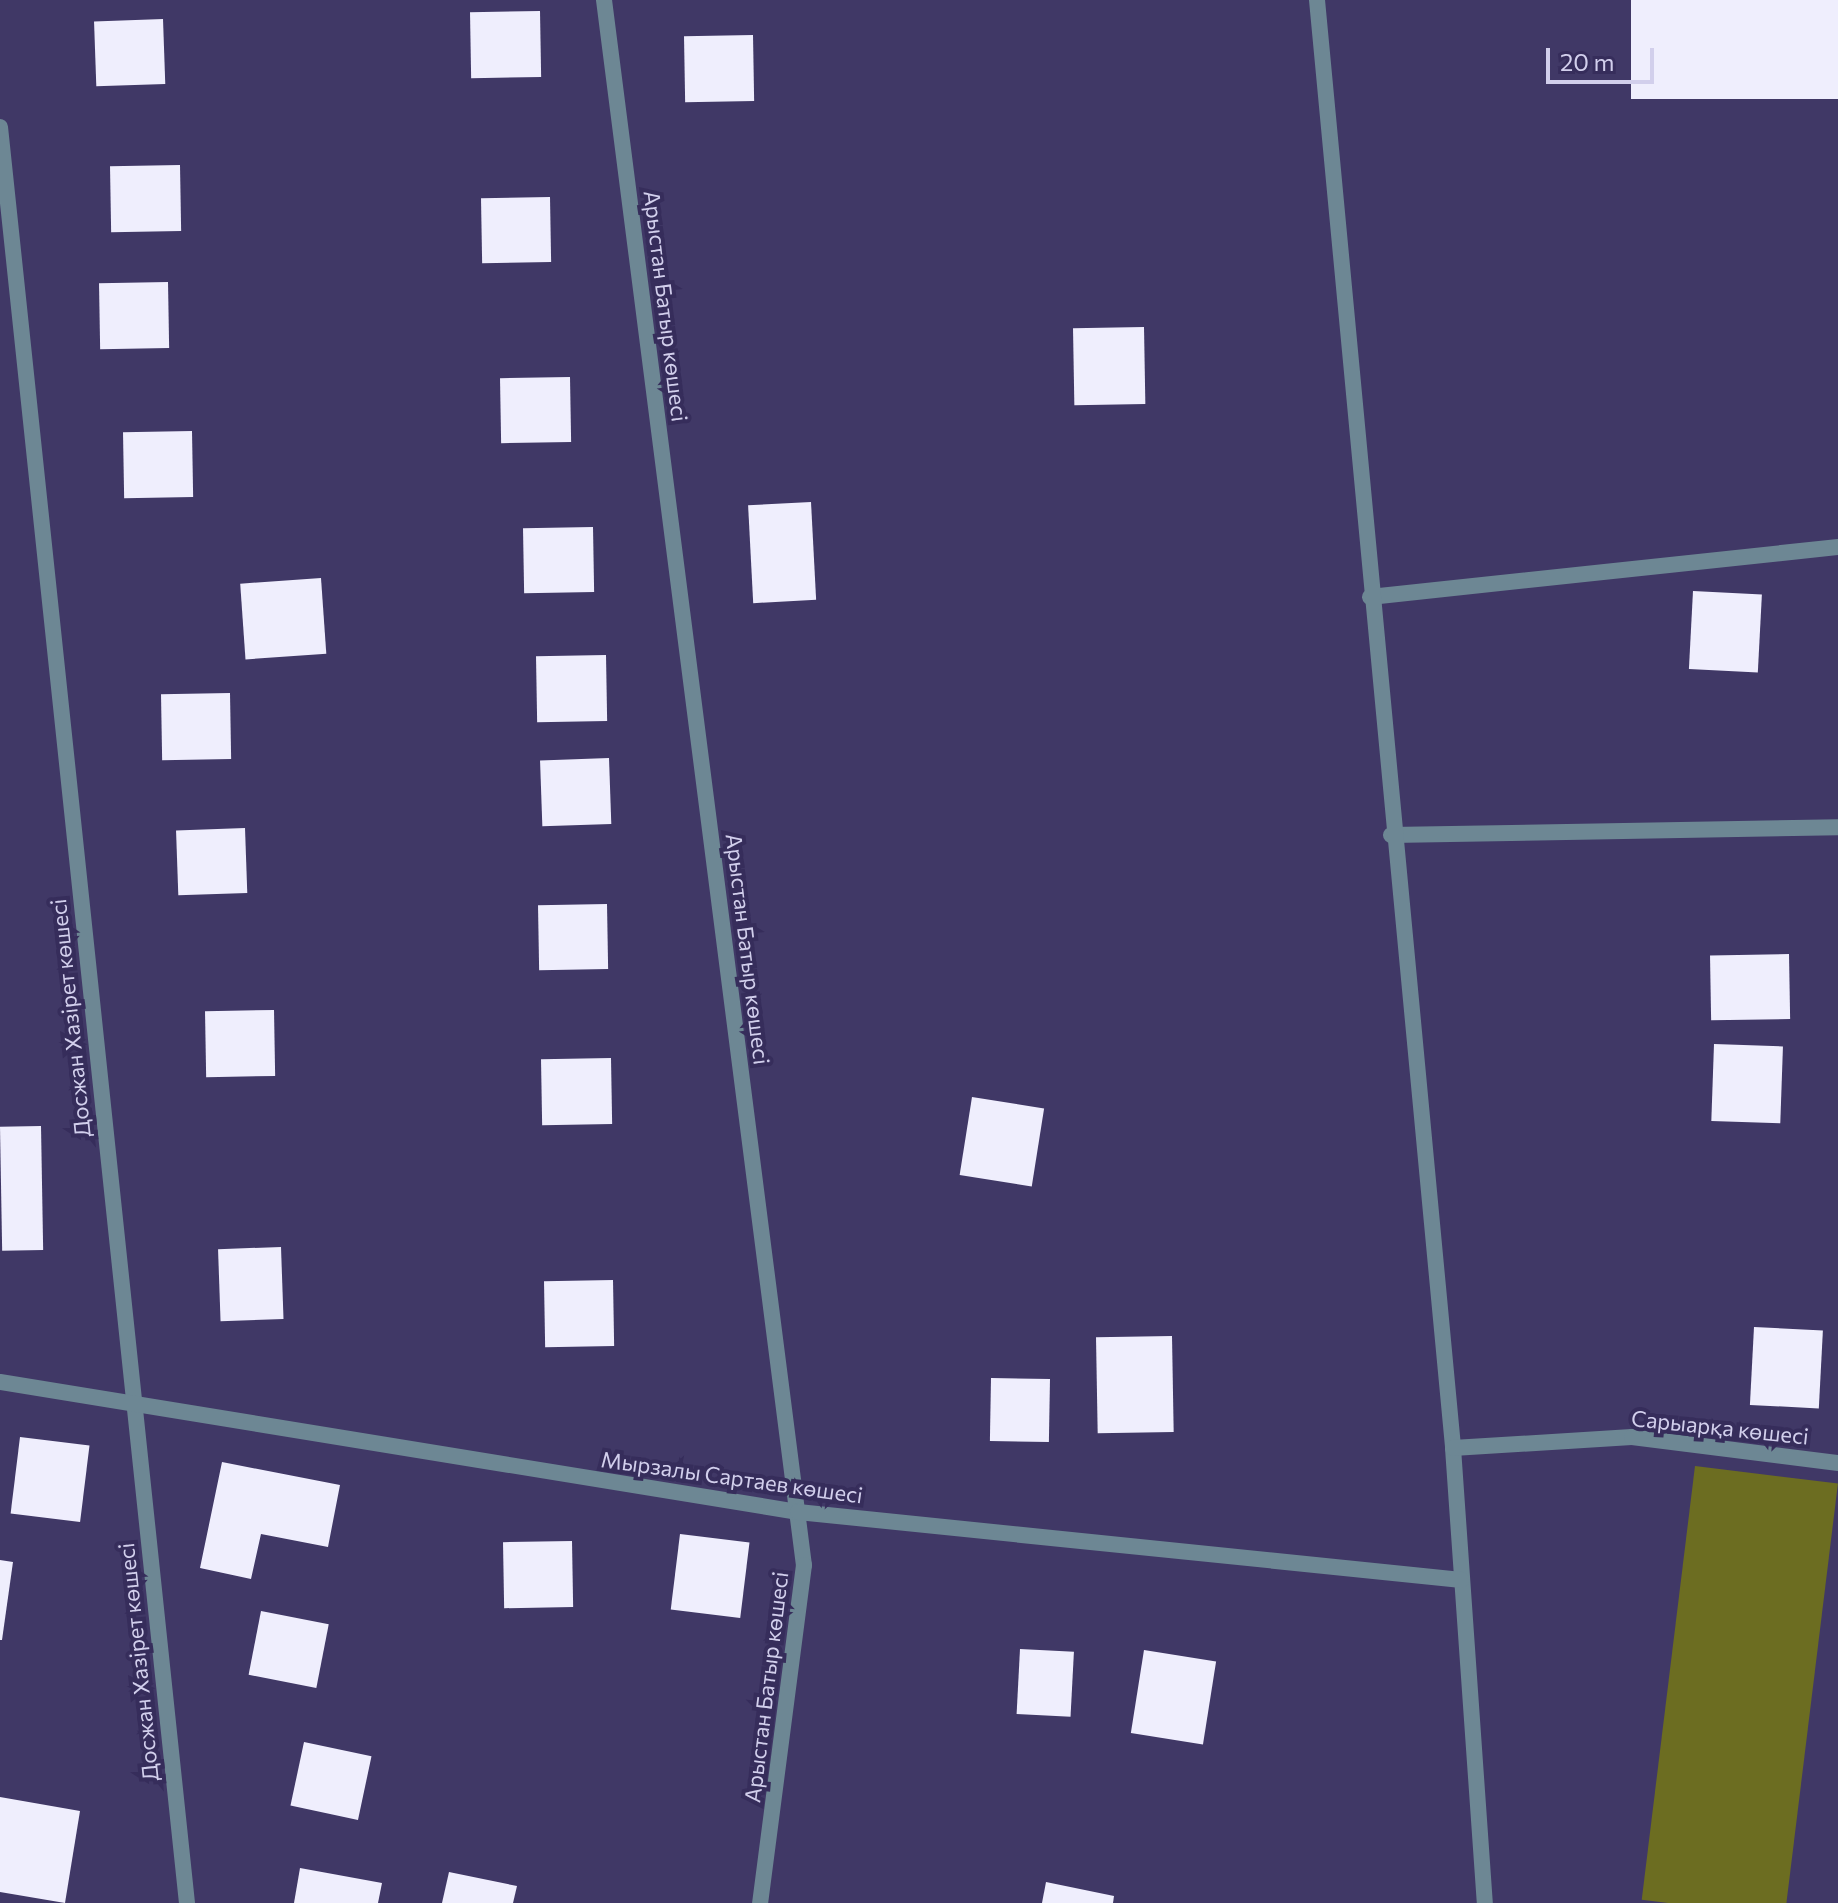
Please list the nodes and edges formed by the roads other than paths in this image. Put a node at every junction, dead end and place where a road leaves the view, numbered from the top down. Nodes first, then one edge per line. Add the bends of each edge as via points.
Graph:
1 (604, 0) edge
2 (1317, 0) edge
3 (0, 127) edge
4 (1838, 547) edge
5 (1370, 597) junction
6 (1838, 827) edge
7 (1391, 835) junction
8 (0, 1382) edge
9 (132, 1408) junction
10 (1453, 1448) junction
11 (1838, 1463) edge
12 (798, 1512) junction
13 (1462, 1580) junction
14 (187, 1903) edge
15 (760, 1903) edge
16 (1485, 1903) edge

1 - 12 street, Арыстан Батыр көшесі
2 - 5 street
3 - 9 street, Досжан Хазірет көшесі
4 - 5 street
5 - 7 street
6 - 7 street
7 - 10 street
8 - 9 street, Мырзалы Сартаев көшесі
9 - 12 street, Мырзалы Сартаев көшесі
9 - 14 street, Досжан Хазірет көшесі
10 - 11 street, Сарыарқа көшесі via 1632,1437
10 - 13 street
12 - 13 street, Мырзалы Сартаев көшесі
12 - 15 street, Арыстан Батыр көшесі via 804,1565
13 - 16 street

